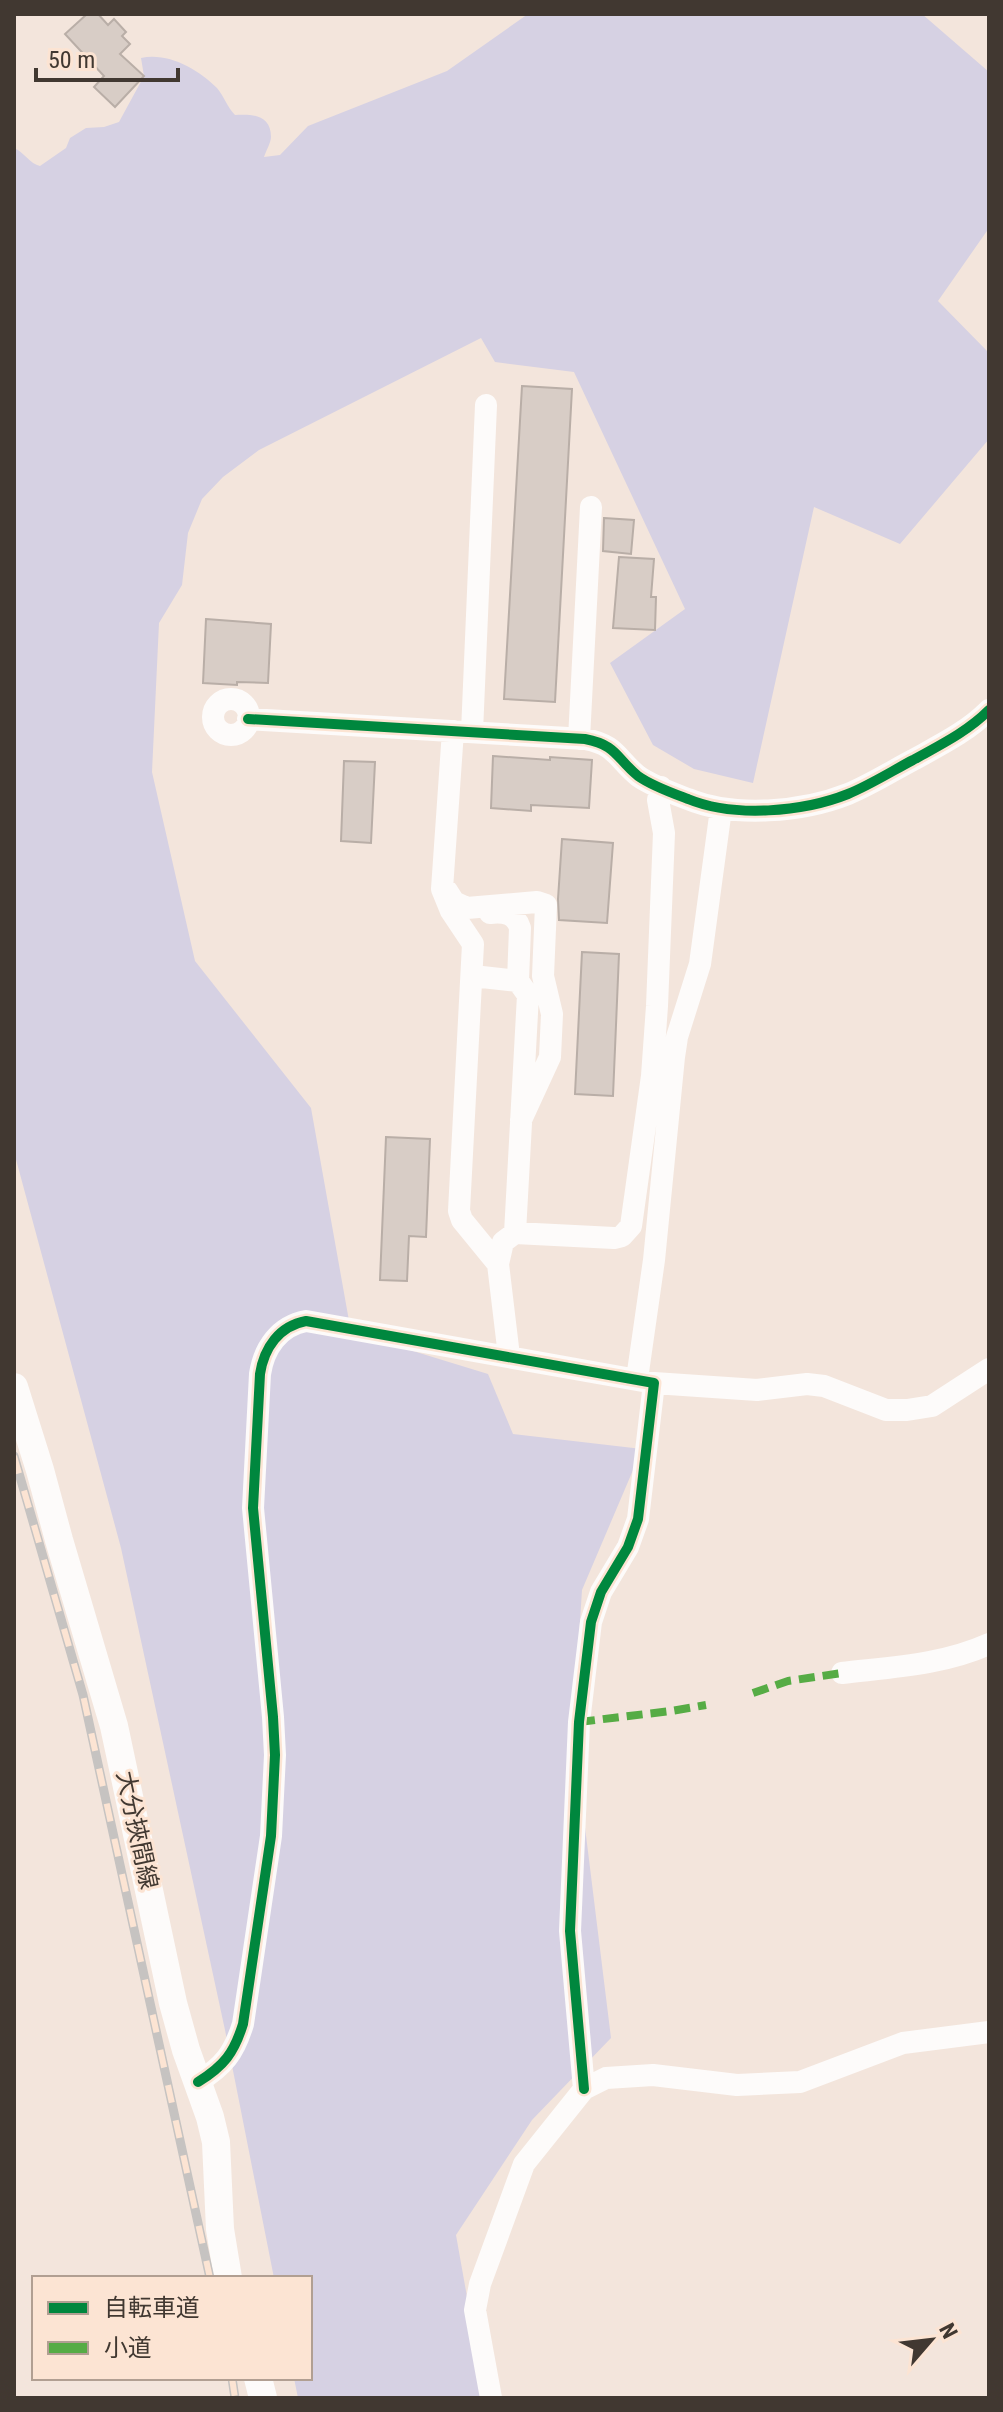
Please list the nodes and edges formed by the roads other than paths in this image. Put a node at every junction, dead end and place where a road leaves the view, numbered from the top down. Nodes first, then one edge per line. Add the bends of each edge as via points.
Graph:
1 (486, 405) dead end
2 (591, 507) dead end
3 (989, 710) edge
4 (248, 719) dead end
5 (462, 732) junction
6 (579, 739) junction
7 (661, 787) junction
8 (721, 809) junction
9 (442, 882) junction
10 (473, 944) junction
11 (473, 976) junction
12 (518, 981) junction
13 (521, 1120) junction
14 (515, 1233) junction
15 (498, 1264) junction
16 (509, 1356) junction
17 (989, 1369) edge
18 (646, 1381) junction
19 (14, 1387) edge
20 (989, 1644) edge
21 (842, 1673) dead end
22 (989, 2032) edge
23 (198, 2082) junction
24 (584, 2089) junction
25 (228, 2276) edge
26 (491, 2398) edge

1 - 5 street
2 - 6 street
3 - 8 street via 953,738 849,793 797,808
4 - 5 street
5 - 6 street
5 - 9 street
6 - 7 street via 605,744 640,778
7 - 8 street
7 - 14 street via 657,1006 631,1226 614,1238
8 - 18 street via 700,964 674,1057
9 - 10 street via 444,897
9 - 13 street via 454,902 467,908 546,905 543,976 552,1014 550,1057
10 - 11 street
10 - 12 street via 475,926 485,915 500,912 514,917 520,928
11 - 12 street
11 - 15 street via 459,1211
12 - 13 street via 528,995
13 - 14 street
14 - 15 street via 503,1242
15 - 16 street
16 - 18 street
16 - 23 street via 306,1321 288,1325 262,1359 253,1508 273,1717 271,1836 240,2034 225,2062
17 - 18 street via 932,1406 907,1410 886,1410 807,1384 757,1390
18 - 24 street via 638,1519 593,1614 579,1722 570,1931
19 - 23 main road, 大分挾間線 via 114,1726 173,2003
20 - 21 street via 934,1663
22 - 24 street via 903,2043 800,2082 737,2085 653,2075 606,2078
23 - 25 main road, 大分挾間線 via 216,2142
24 - 26 street via 524,2164 480,2284 475,2310

